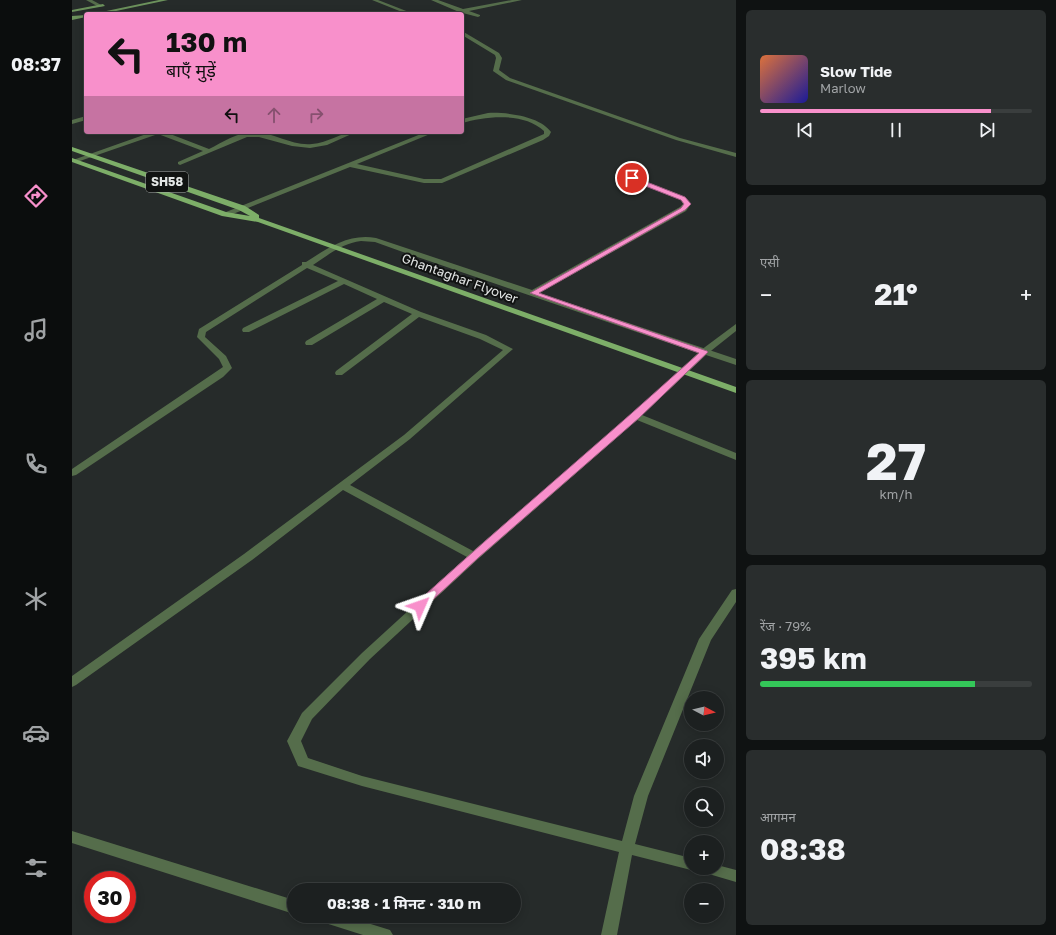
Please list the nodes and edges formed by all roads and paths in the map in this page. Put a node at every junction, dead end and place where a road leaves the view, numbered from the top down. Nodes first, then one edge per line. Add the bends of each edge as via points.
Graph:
1 (88, 0) edge
2 (166, 0) edge
3 (374, 0) edge
4 (433, 0) edge
5 (520, 0) edge
6 (108, 4) dead end
7 (101, 6) junction
8 (72, 11) edge
9 (461, 11) junction
10 (104, 12) edge
11 (407, 12) edge
12 (84, 16) edge
13 (478, 16) dead end
14 (72, 18) edge
15 (464, 34) edge
16 (84, 119) edge
17 (464, 120) edge
18 (72, 122) edge
19 (152, 134) edge
20 (163, 134) edge
21 (253, 134) edge
22 (253, 134) edge
23 (349, 134) edge
24 (427, 134) edge
25 (72, 149) edge
26 (209, 151) junction
27 (92, 155) junction
28 (736, 156) edge
29 (74, 161) edge
30 (180, 163) dead end
31 (351, 165) junction
32 (632, 178) dead end
33 (242, 208) junction
34 (225, 214) junction
35 (260, 220) junction
36 (335, 247) junction
37 (305, 264) junction
38 (343, 282) junction
39 (533, 293) junction
40 (383, 299) junction
41 (418, 314) junction
42 (736, 327) edge
43 (246, 330) dead end
44 (309, 343) dead end
45 (704, 352) junction
46 (736, 362) edge
47 (339, 373) dead end
48 (736, 390) edge
49 (636, 416) junction
50 (736, 457) edge
51 (72, 473) edge
52 (342, 485) junction
53 (474, 556) junction
54 (736, 593) edge
55 (72, 682) edge
56 (72, 837) edge
57 (627, 847) junction
58 (684, 862) edge
59 (724, 873) edge
60 (736, 876) edge
61 (287, 905) edge
62 (346, 923) edge
63 (385, 935) edge
64 (608, 935) edge

1 - 7 street
2 - 10 main road
3 - 11 street
4 - 9 street
5 - 9 street
6 - 7 main road
7 - 8 main road
9 - 13 street
12 - 14 main road
15 - 28 street via 497,54 499,58 496,71 508,80 678,140
16 - 18 street
17 - 31 street via 485,114 506,114 542,126 548,132 541,139 442,181 424,181
19 - 27 street
20 - 26 street
21 - 23 street via 301,147 313,147
22 - 26 street
24 - 31 street
25 - 27 main road, SH58
26 - 30 street
27 - 29 street
27 - 33 main road, SH58
29 - 34 main road, SH58
31 - 33 street
32 - 39 street via 683,198 687,204 683,209
33 - 34 street
33 - 35 main road, SH58
34 - 35 main road, SH58
35 - 36 main road, SH58
36 - 37 street
36 - 39 street via 350,239 372,240
36 - 48 main road, Ghantaghar Flyover / SH58
37 - 38 street
37 - 51 street via 202,331 201,337 224,358 228,368
38 - 40 street
38 - 43 street
39 - 45 street
40 - 41 street
40 - 44 street
41 - 47 street
41 - 52 street via 509,349 407,437
42 - 45 street
45 - 46 street
45 - 49 street
49 - 50 street
49 - 53 street
52 - 53 street
52 - 55 street via 248,557
53 - 57 street via 366,656 307,716 294,741 303,762 362,781
54 - 57 street via 705,639 641,796
56 - 61 street
57 - 58 street
57 - 64 street
59 - 60 street
62 - 63 street

